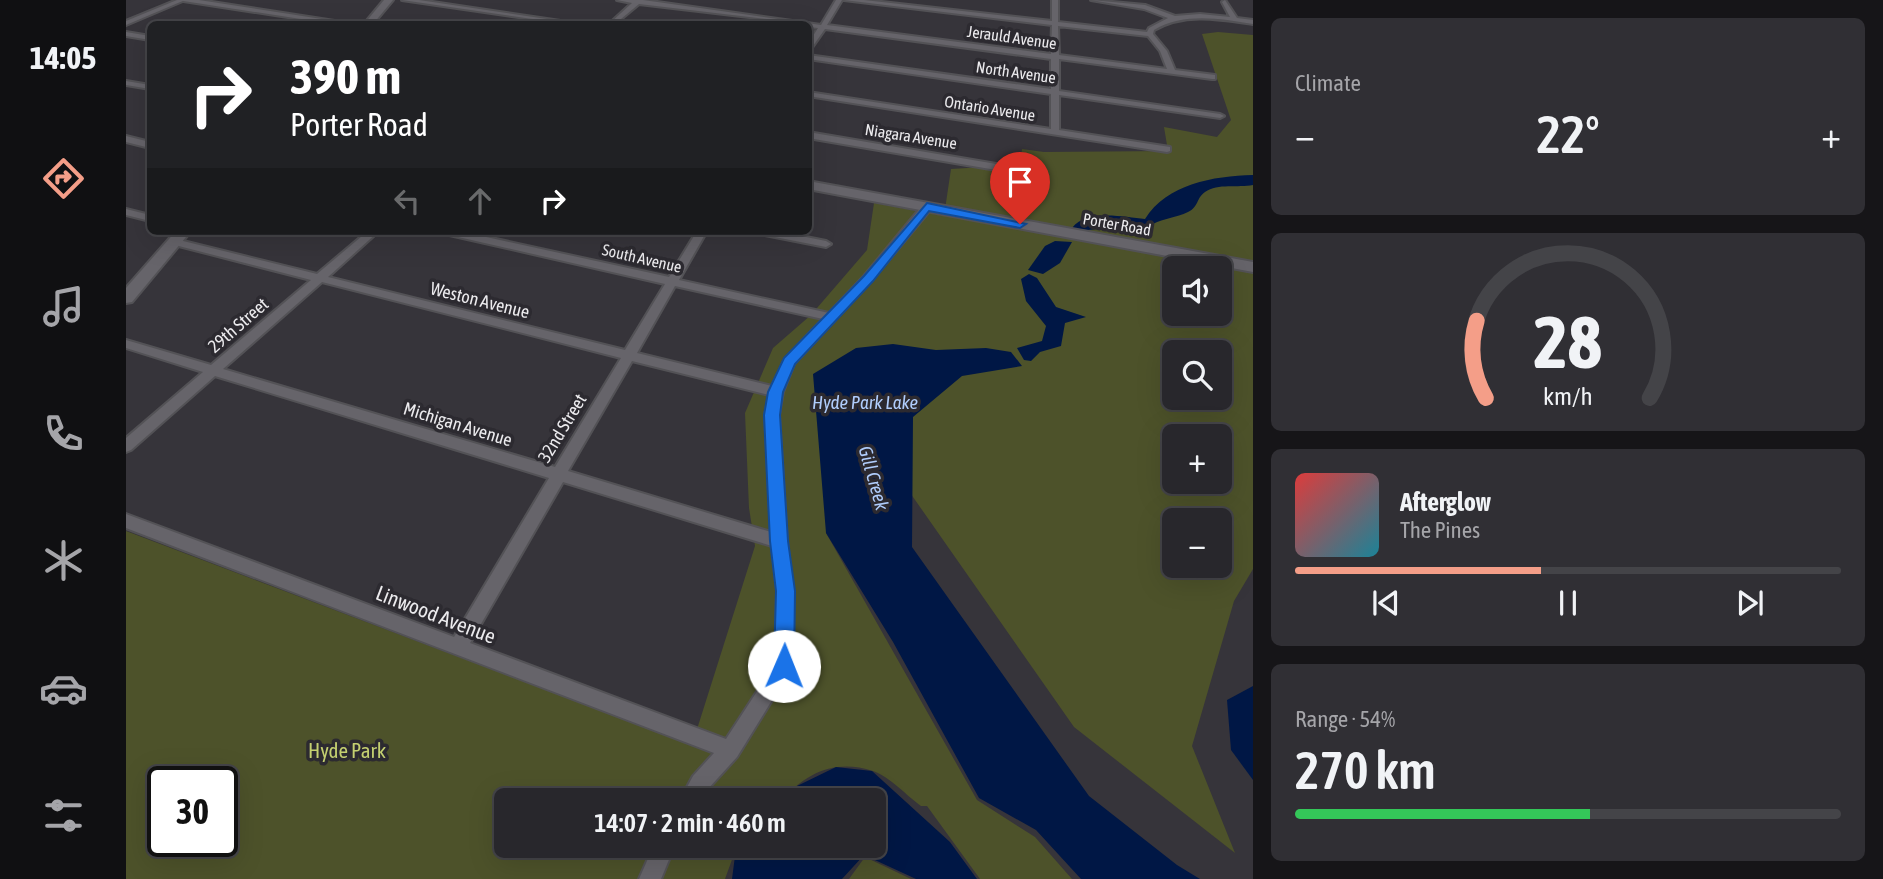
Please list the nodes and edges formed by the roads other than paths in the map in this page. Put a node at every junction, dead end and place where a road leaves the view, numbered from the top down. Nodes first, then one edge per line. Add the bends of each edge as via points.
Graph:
1 (182, 0) edge
2 (389, 0) edge
3 (405, 0) edge
4 (620, 0) edge
5 (839, 0) edge
6 (847, 0) edge
7 (1055, 0) edge
8 (1094, 0) edge
9 (639, 1) edge
10 (1225, 2) edge
11 (1173, 18) junction
12 (1235, 20) junction
13 (328, 21) edge
14 (371, 21) edge
15 (556, 21) edge
16 (616, 21) edge
17 (780, 21) edge
18 (1253, 22) edge
19 (126, 23) edge
20 (812, 25) edge
21 (1054, 25) junction
22 (823, 26) junction
23 (126, 34) edge
24 (1150, 34) junction
25 (147, 38) edge
26 (812, 44) edge
27 (1054, 57) junction
28 (812, 58) edge
29 (1172, 72) junction
30 (1212, 77) dead end
31 (126, 83) edge
32 (147, 86) edge
33 (1056, 92) junction
34 (812, 95) edge
35 (1220, 116) dead end
36 (1055, 132) junction
37 (812, 136) edge
38 (126, 139) edge
39 (147, 144) edge
40 (1167, 149) dead end
41 (1008, 169) dead end
42 (812, 186) edge
43 (927, 207) junction
44 (126, 212) edge
45 (147, 217) edge
46 (369, 235) edge
47 (463, 235) edge
48 (700, 235) edge
49 (780, 235) edge
50 (180, 236) edge
51 (826, 244) dead end
52 (1253, 267) edge
53 (320, 278) junction
54 (672, 281) junction
55 (126, 298) edge
56 (831, 317) junction
57 (126, 344) edge
58 (628, 356) junction
59 (213, 371) junction
60 (776, 392) junction
61 (126, 446) edge
62 (558, 474) junction
63 (126, 521) edge
64 (779, 541) junction
65 (458, 646) junction
66 (730, 750) junction
67 (697, 788) edge
68 (659, 858) edge
69 (650, 879) edge

1 - 13 main road
1 - 19 street
2 - 14 main road
3 - 15 street
4 - 9 street, Jerauld Avenue
5 - 22 street
6 - 21 street
7 - 21 street
8 - 11 street via 1145,7
9 - 16 street
9 - 17 street, Jerauld Avenue
10 - 12 street
11 - 12 street
11 - 24 street via 1161,22
12 - 18 street
20 - 22 street, Jerauld Avenue
21 - 24 street
21 - 27 street
22 - 26 street
22 - 27 street, Jerauld Avenue
23 - 25 street
24 - 29 street
27 - 29 street, Jerauld Avenue
27 - 33 street
28 - 33 street, North Avenue
29 - 30 street, Jerauld Avenue
31 - 32 street
33 - 35 street, North Avenue
33 - 36 street
34 - 36 street, Ontario Avenue
36 - 40 street, Ontario Avenue
37 - 41 street, Niagara Avenue
38 - 39 street
42 - 43 main road, Porter Road
43 - 52 main road, Porter Road
43 - 56 street
44 - 45 street
46 - 53 street, 29th Street
47 - 54 street, South Avenue
48 - 54 street, 32nd Street
49 - 51 street
50 - 53 street, Weston Avenue
50 - 55 main road
53 - 58 street, Weston Avenue
53 - 59 street, 29th Street
54 - 56 street, South Avenue
54 - 58 street, 32nd Street
56 - 60 street via 789,362
57 - 59 street, Michigan Avenue
58 - 60 street, Weston Avenue
58 - 62 street, 32nd Street
59 - 61 street, 29th Street
59 - 62 street, Michigan Avenue
60 - 64 street via 772,415
62 - 64 street, Michigan Avenue
62 - 65 street, 32nd Street
63 - 65 street, Linwood Avenue
64 - 66 street via 786,591 784,666
65 - 66 street, Linwood Avenue
66 - 67 street
68 - 69 street

